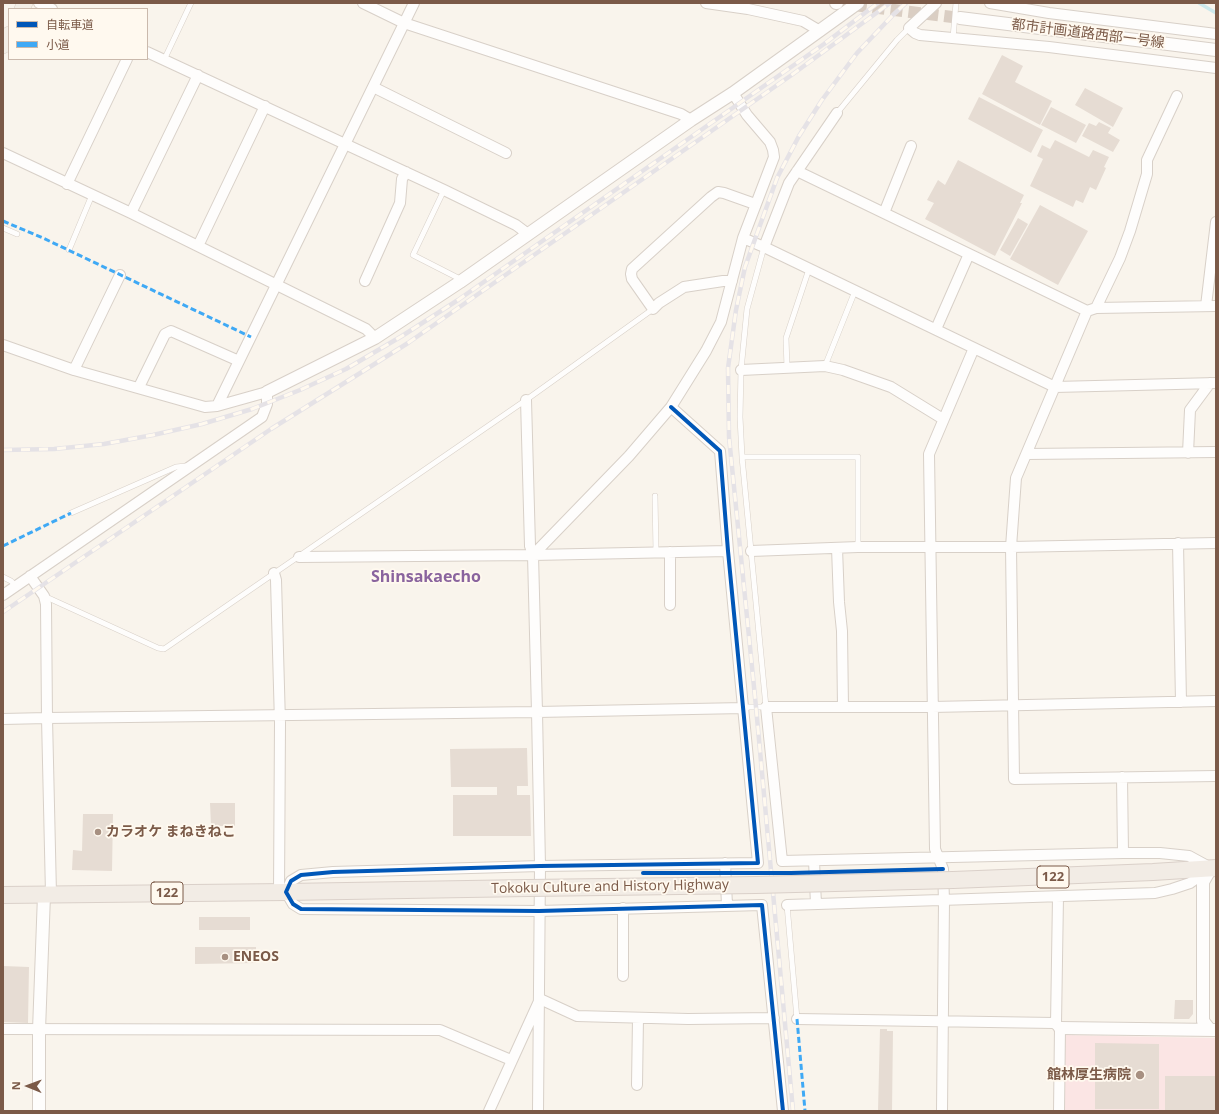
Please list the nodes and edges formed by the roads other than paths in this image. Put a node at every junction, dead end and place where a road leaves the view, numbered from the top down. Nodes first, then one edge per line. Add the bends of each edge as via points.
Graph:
1 (39, 3) edge
2 (191, 3) edge
3 (363, 3) edge
4 (414, 3) edge
5 (706, 3) edge
6 (858, 3) edge
7 (936, 3) edge
8 (956, 3) edge
9 (990, 3) edge
10 (50, 8) edge
11 (960, 18) tunnel mouth
12 (404, 23) junction
13 (909, 28) junction
14 (820, 31) junction
15 (1216, 34) edge
16 (8, 36) edge
17 (953, 38) junction
18 (3, 46) edge
19 (1216, 50) edge
20 (148, 52) edge
21 (127, 60) edge
22 (164, 60) junction
23 (1216, 68) edge
24 (198, 75) junction
25 (373, 87) junction
26 (733, 93) junction
27 (1176, 96) dead end
28 (264, 106) junction
29 (837, 114) joint
30 (691, 120) junction
31 (345, 145) junction
32 (911, 146) dead end
33 (506, 152) dead end
34 (3, 153) edge
35 (797, 171) junction
36 (406, 172) junction
37 (67, 184) junction
38 (444, 190) junction
39 (92, 195) junction
40 (755, 204) junction
41 (131, 213) junction
42 (884, 213) junction
43 (1216, 222) edge
44 (3, 228) edge
45 (17, 234) dead end
46 (528, 234) junction
47 (743, 238) junction
48 (198, 246) junction
49 (764, 247) junction
50 (69, 250) dead end
51 (969, 254) junction
52 (809, 269) junction
53 (120, 275) dead end
54 (463, 280) junction
55 (365, 281) dead end
56 (732, 281) junction
57 (276, 285) junction
58 (855, 291) junction
59 (1211, 306) edge
60 (653, 308) junction
61 (1092, 310) junction
62 (936, 329) junction
63 (375, 338) junction
64 (3, 345) edge
65 (974, 348) junction
66 (239, 361) junction
67 (825, 366) junction
68 (787, 368) junction
69 (74, 370) junction
70 (741, 370) junction
71 (1213, 383) edge
72 (1055, 387) junction
73 (139, 388) junction
74 (267, 392) junction
75 (526, 400) junction
76 (217, 406) junction
77 (671, 407) junction
78 (943, 419) junction
79 (1216, 452) edge
80 (1188, 453) junction
81 (1027, 454) junction
82 (742, 458) junction
83 (192, 466) junction
84 (655, 496) dead end
85 (71, 513) dead end
86 (1216, 543) edge
87 (1178, 544) junction
88 (931, 546) junction
89 (858, 547) junction
90 (1011, 547) junction
91 (837, 548) junction
92 (728, 551) junction
93 (751, 551) junction
94 (656, 552) junction
95 (670, 552) junction
96 (533, 555) junction
97 (299, 557) junction
98 (274, 574) junction
99 (30, 576) junction
100 (3, 577) edge
101 (16, 586) junction
102 (3, 595) edge
103 (44, 596) junction
104 (670, 605) dead end
105 (1216, 701) edge
106 (1181, 702) junction
107 (1013, 705) junction
108 (766, 707) junction
109 (843, 707) junction
110 (932, 707) junction
111 (744, 708) junction
112 (536, 712) junction
113 (279, 715) junction
114 (47, 718) junction
115 (3, 719) edge
116 (1216, 776) edge
117 (1122, 777) junction
118 (1123, 853) junction
119 (939, 857) junction
120 (814, 861) junction
121 (725, 863) junction
122 (540, 866) junction
123 (1214, 871) edge
124 (282, 892) junction
125 (3, 895) edge
126 (47, 895) junction
127 (1058, 897) junction
128 (944, 901) junction
129 (816, 904) junction
130 (727, 905) junction
131 (787, 905) joint
132 (623, 908) junction
133 (539, 911) junction
134 (623, 976) dead end
135 (540, 1000) junction
136 (638, 1018) junction
137 (774, 1018) junction
138 (797, 1020) joint
139 (943, 1022) junction
140 (1058, 1026) junction
141 (1214, 1027) edge
142 (3, 1029) edge
143 (39, 1030) junction
144 (511, 1060) junction
145 (637, 1085) dead end
146 (39, 1111) edge
147 (489, 1111) edge
148 (538, 1111) edge
149 (783, 1111) edge
150 (942, 1111) edge
151 (1059, 1111) edge

1 - 10 street
2 - 22 lane
3 - 12 street
4 - 12 street
5 - 14 street via 802,20
6 - 14 street
7 - 13 street
8 - 17 lane
9 - 15 street
11 - 19 street, 都市計画道路西部一号線
12 - 25 street
12 - 30 street via 681,114
13 - 17 street via 920,35
13 - 29 lane
14 - 26 street
16 - 18 main road
17 - 23 street via 1050,47
20 - 22 street
21 - 37 street
22 - 24 street
24 - 28 street
24 - 41 street
25 - 31 street
25 - 33 street
26 - 30 street
26 - 40 street via 747,115 770,142 773,150 774,157
27 - 61 street via 1147,160 1147,174 1120,258
28 - 31 street
28 - 48 street
29 - 35 street
30 - 46 street
31 - 36 street
31 - 57 street
32 - 42 street
34 - 37 street
35 - 42 street
35 - 49 street via 789,183
36 - 38 street
36 - 55 street via 402,179 400,203
37 - 39 street
38 - 46 street via 516,225
38 - 54 lane via 413,255
39 - 41 street
39 - 50 lane
40 - 47 street
40 - 60 street via 718,192 632,269 632,279
41 - 48 street
42 - 51 street
43 - 59 street
44 - 45 lane
46 - 54 street
47 - 49 street
47 - 56 street
48 - 57 street
49 - 52 street
49 - 70 lane via 748,309
51 - 61 street
51 - 62 street
52 - 58 street
52 - 68 lane via 786,338
53 - 69 street
54 - 63 street
56 - 60 street via 684,287
56 - 77 street via 721,322
57 - 63 street via 366,329
57 - 66 street
58 - 62 street
58 - 67 lane
59 - 61 street
60 - 75 lane
61 - 72 street
62 - 65 street
63 - 74 street
64 - 69 street
65 - 72 street
65 - 78 street
66 - 73 street via 171,331 165,334
66 - 76 street
67 - 68 street
67 - 78 street via 891,387
68 - 70 street
69 - 73 street
70 - 82 lane
71 - 72 street
71 - 80 street via 1190,410
72 - 81 street
73 - 76 street via 205,407
74 - 76 street
74 - 83 street via 267,404 262,418
75 - 96 street via 530,546
75 - 97 lane
77 - 92 street via 720,451
77 - 96 street via 629,456
78 - 88 street via 928,454
79 - 80 street
80 - 81 street
81 - 90 street via 1016,478
82 - 89 lane via 858,457
82 - 93 lane
83 - 85 lane via 176,467
83 - 99 street
84 - 94 lane
86 - 87 street
87 - 90 street
87 - 106 street
88 - 89 street
88 - 90 street
88 - 110 street
89 - 91 street
90 - 107 street
91 - 93 street
91 - 109 street
92 - 95 street
92 - 111 street
93 - 108 lane
94 - 95 street
94 - 96 street
95 - 104 street
96 - 97 street
96 - 112 street
97 - 98 lane
98 - 103 lane via 164,649
98 - 113 street
99 - 101 street
99 - 103 street
100 - 101 lane
101 - 102 street
103 - 114 street
105 - 106 street
106 - 107 street
107 - 110 street
107 - 117 street via 1014,779
108 - 109 street
108 - 111 lane
108 - 120 street via 782,862
109 - 110 street
110 - 119 street via 935,849
111 - 112 street
111 - 121 street via 758,863
112 - 113 street
112 - 122 street
113 - 114 street
113 - 124 street
114 - 115 street
114 - 126 street
116 - 117 street
117 - 118 street
118 - 119 street
118 - 123 street via 1189,856
119 - 120 street
119 - 128 street via 943,869
120 - 129 street
121 - 122 street
121 - 130 street
122 - 124 street via 302,875 291,881
122 - 133 street
123 - 124 highway, Tokoku Culture and History Highway / 122, bridge via 756,885
123 - 127 street via 1190,883 1155,893
123 - 141 street via 1203,882 1203,1021
124 - 126 highway, Tokoku Culture and History Highway / 122
124 - 133 street via 301,909
125 - 126 highway, Tokoku Culture and History Highway / 122
126 - 143 street
127 - 128 street
127 - 140 street
128 - 129 street
128 - 139 street
129 - 131 street
130 - 132 street
130 - 137 street via 762,905
131 - 138 lane
132 - 133 street
132 - 134 street
133 - 135 street
135 - 136 street via 577,1016
135 - 144 street
135 - 148 street
136 - 137 street
136 - 145 street
137 - 149 street
138 - 139 street
139 - 140 street via 1054,1023
139 - 150 street
140 - 141 street
140 - 151 street
142 - 143 street
143 - 144 street via 440,1030
143 - 146 street
144 - 147 street

